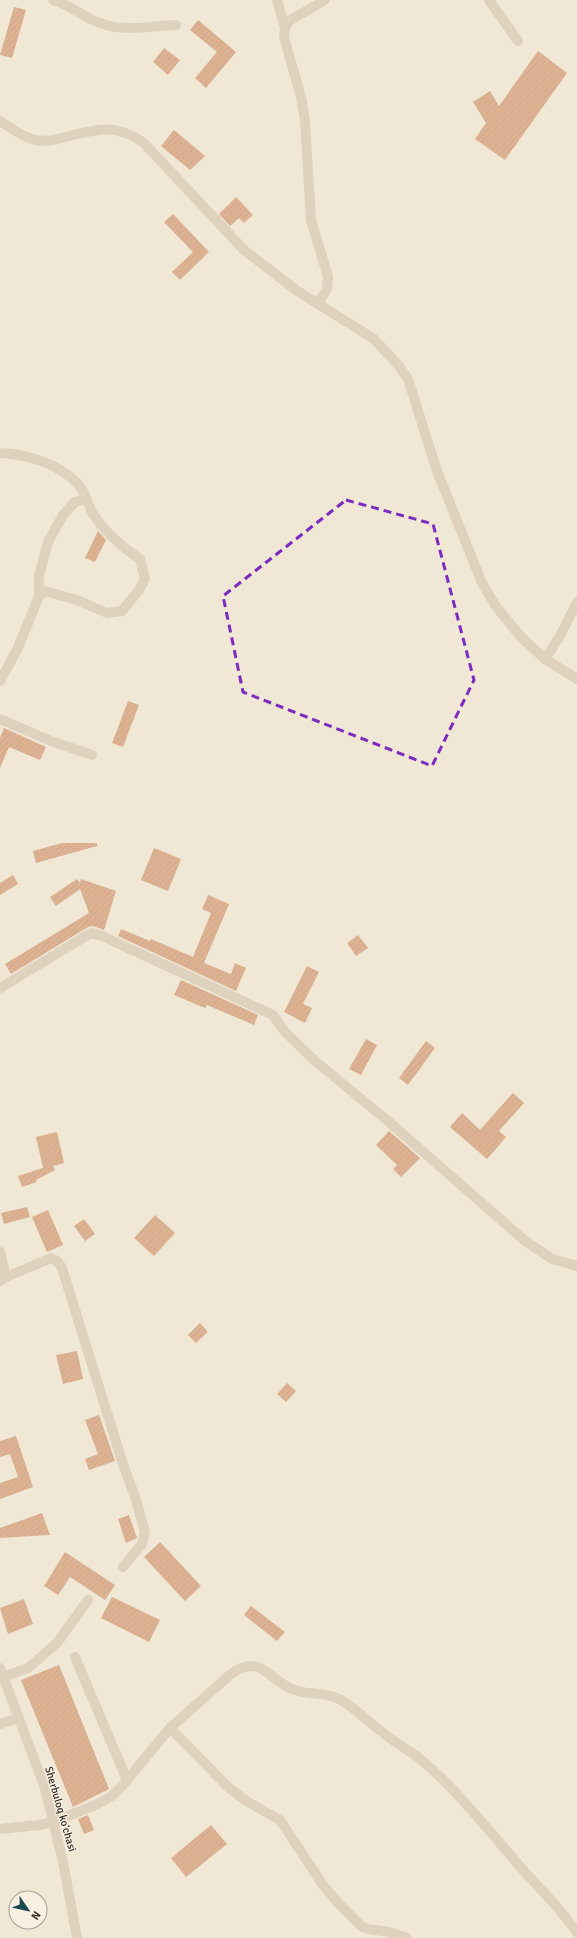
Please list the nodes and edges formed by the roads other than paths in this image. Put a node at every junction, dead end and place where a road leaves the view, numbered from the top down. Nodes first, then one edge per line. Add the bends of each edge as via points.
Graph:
1 (54, 0) edge
2 (276, 0) edge
3 (325, 0) edge
4 (489, 0) edge
5 (176, 25) dead end
6 (285, 28) junction
7 (518, 41) dead end
8 (0, 121) edge
9 (318, 304) junction
10 (0, 453) edge
11 (85, 499) junction
12 (39, 596) junction
13 (577, 602) edge
14 (545, 659) junction
15 (577, 679) edge
16 (0, 681) edge
17 (0, 719) edge
18 (92, 755) dead end
19 (0, 988) edge
20 (0, 1252) edge
21 (577, 1266) edge
22 (3, 1279) edge
23 (123, 1567) dead end
24 (88, 1600) dead end
25 (75, 1658) dead end
26 (2, 1673) edge
27 (18, 1718) junction
28 (0, 1724) edge
29 (170, 1728) junction
30 (127, 1780) junction
31 (53, 1822) junction
32 (0, 1829) edge
33 (577, 1933) edge
34 (77, 1938) edge
35 (407, 1938) edge

1 - 5 street via 110,27
2 - 6 street
3 - 6 street via 289,22
4 - 7 street
6 - 9 street via 284,37 305,121 311,220 328,277 327,289
8 - 9 street via 35,140 54,140 97,129 114,129 136,137 244,250
9 - 14 street via 374,339 400,366 408,379 436,471 482,583 508,622
10 - 11 street via 26,456 65,472 80,485
11 - 12 street via 75,502 63,515 48,542 39,576
11 - 12 street via 94,515 121,546 140,558 145,579 122,611 107,613 78,600 45,591
12 - 16 street via 17,650
13 - 14 street
14 - 15 street
17 - 18 street
19 - 21 street via 91,933 273,1015 285,1032 315,1061 524,1240 552,1259
20 - 22 street
22 - 23 street via 51,1258 62,1268 145,1532 142,1544
24 - 26 street via 57,1643 28,1668
25 - 30 street
26 - 27 street, Sherbuloq koʻchasi
27 - 28 street
27 - 31 street, Sherbuloq koʻchasi via 45,1788
29 - 30 street
29 - 33 street via 232,1674 246,1666 261,1668 298,1692 328,1695 340,1700 419,1758 441,1778
29 - 35 street via 229,1788 280,1820 323,1885 361,1926
30 - 31 street via 112,1796 98,1804
31 - 32 street
31 - 34 street, Sherbuloq koʻchasi

